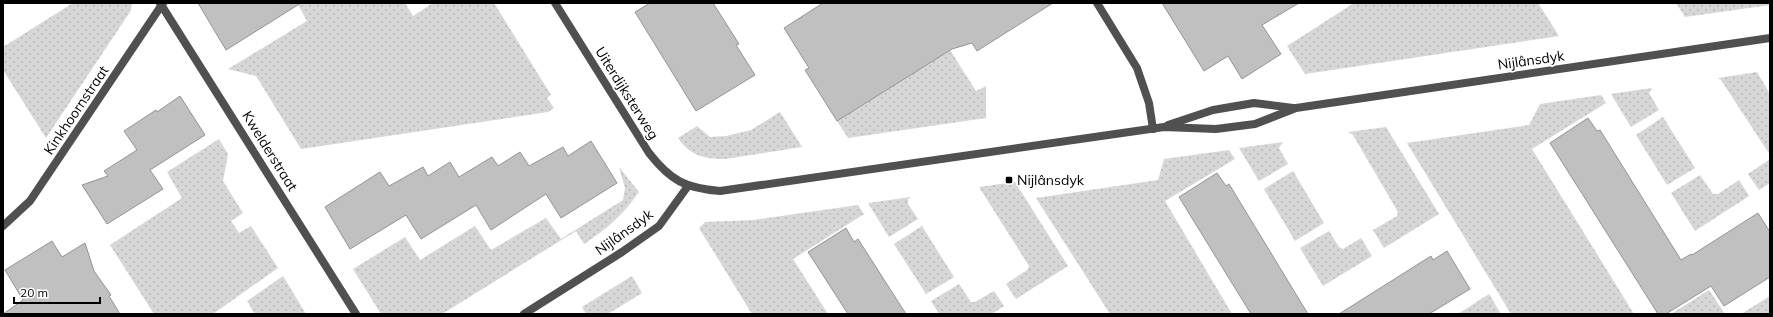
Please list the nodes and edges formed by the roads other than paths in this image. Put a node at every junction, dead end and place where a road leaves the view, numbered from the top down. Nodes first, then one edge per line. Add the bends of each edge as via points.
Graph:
1 (556, 3) edge
2 (1097, 3) edge
3 (162, 4) edge
4 (1770, 38) edge
5 (1296, 108) junction
6 (1164, 127) junction
7 (1153, 129) junction
8 (688, 186) junction
9 (3, 226) edge
10 (356, 314) edge
11 (524, 314) edge

1 - 8 street, Uiterdijksterweg via 649,153 673,178
2 - 7 street via 1137,68 1149,103
3 - 9 street, Kinkhoornstraat via 30,201
3 - 10 street, Kwelderstraat
4 - 5 street, Nijlânsdyk
5 - 6 street, Nijlânsdyk via 1255,124 1242,126 1216,129
5 - 6 street, Nijlânsdyk via 1254,103 1213,110
6 - 7 street, Nijlânsdyk
7 - 8 street, Nijlânsdyk via 739,190 720,191
8 - 11 street, Nijlânsdyk via 659,226

